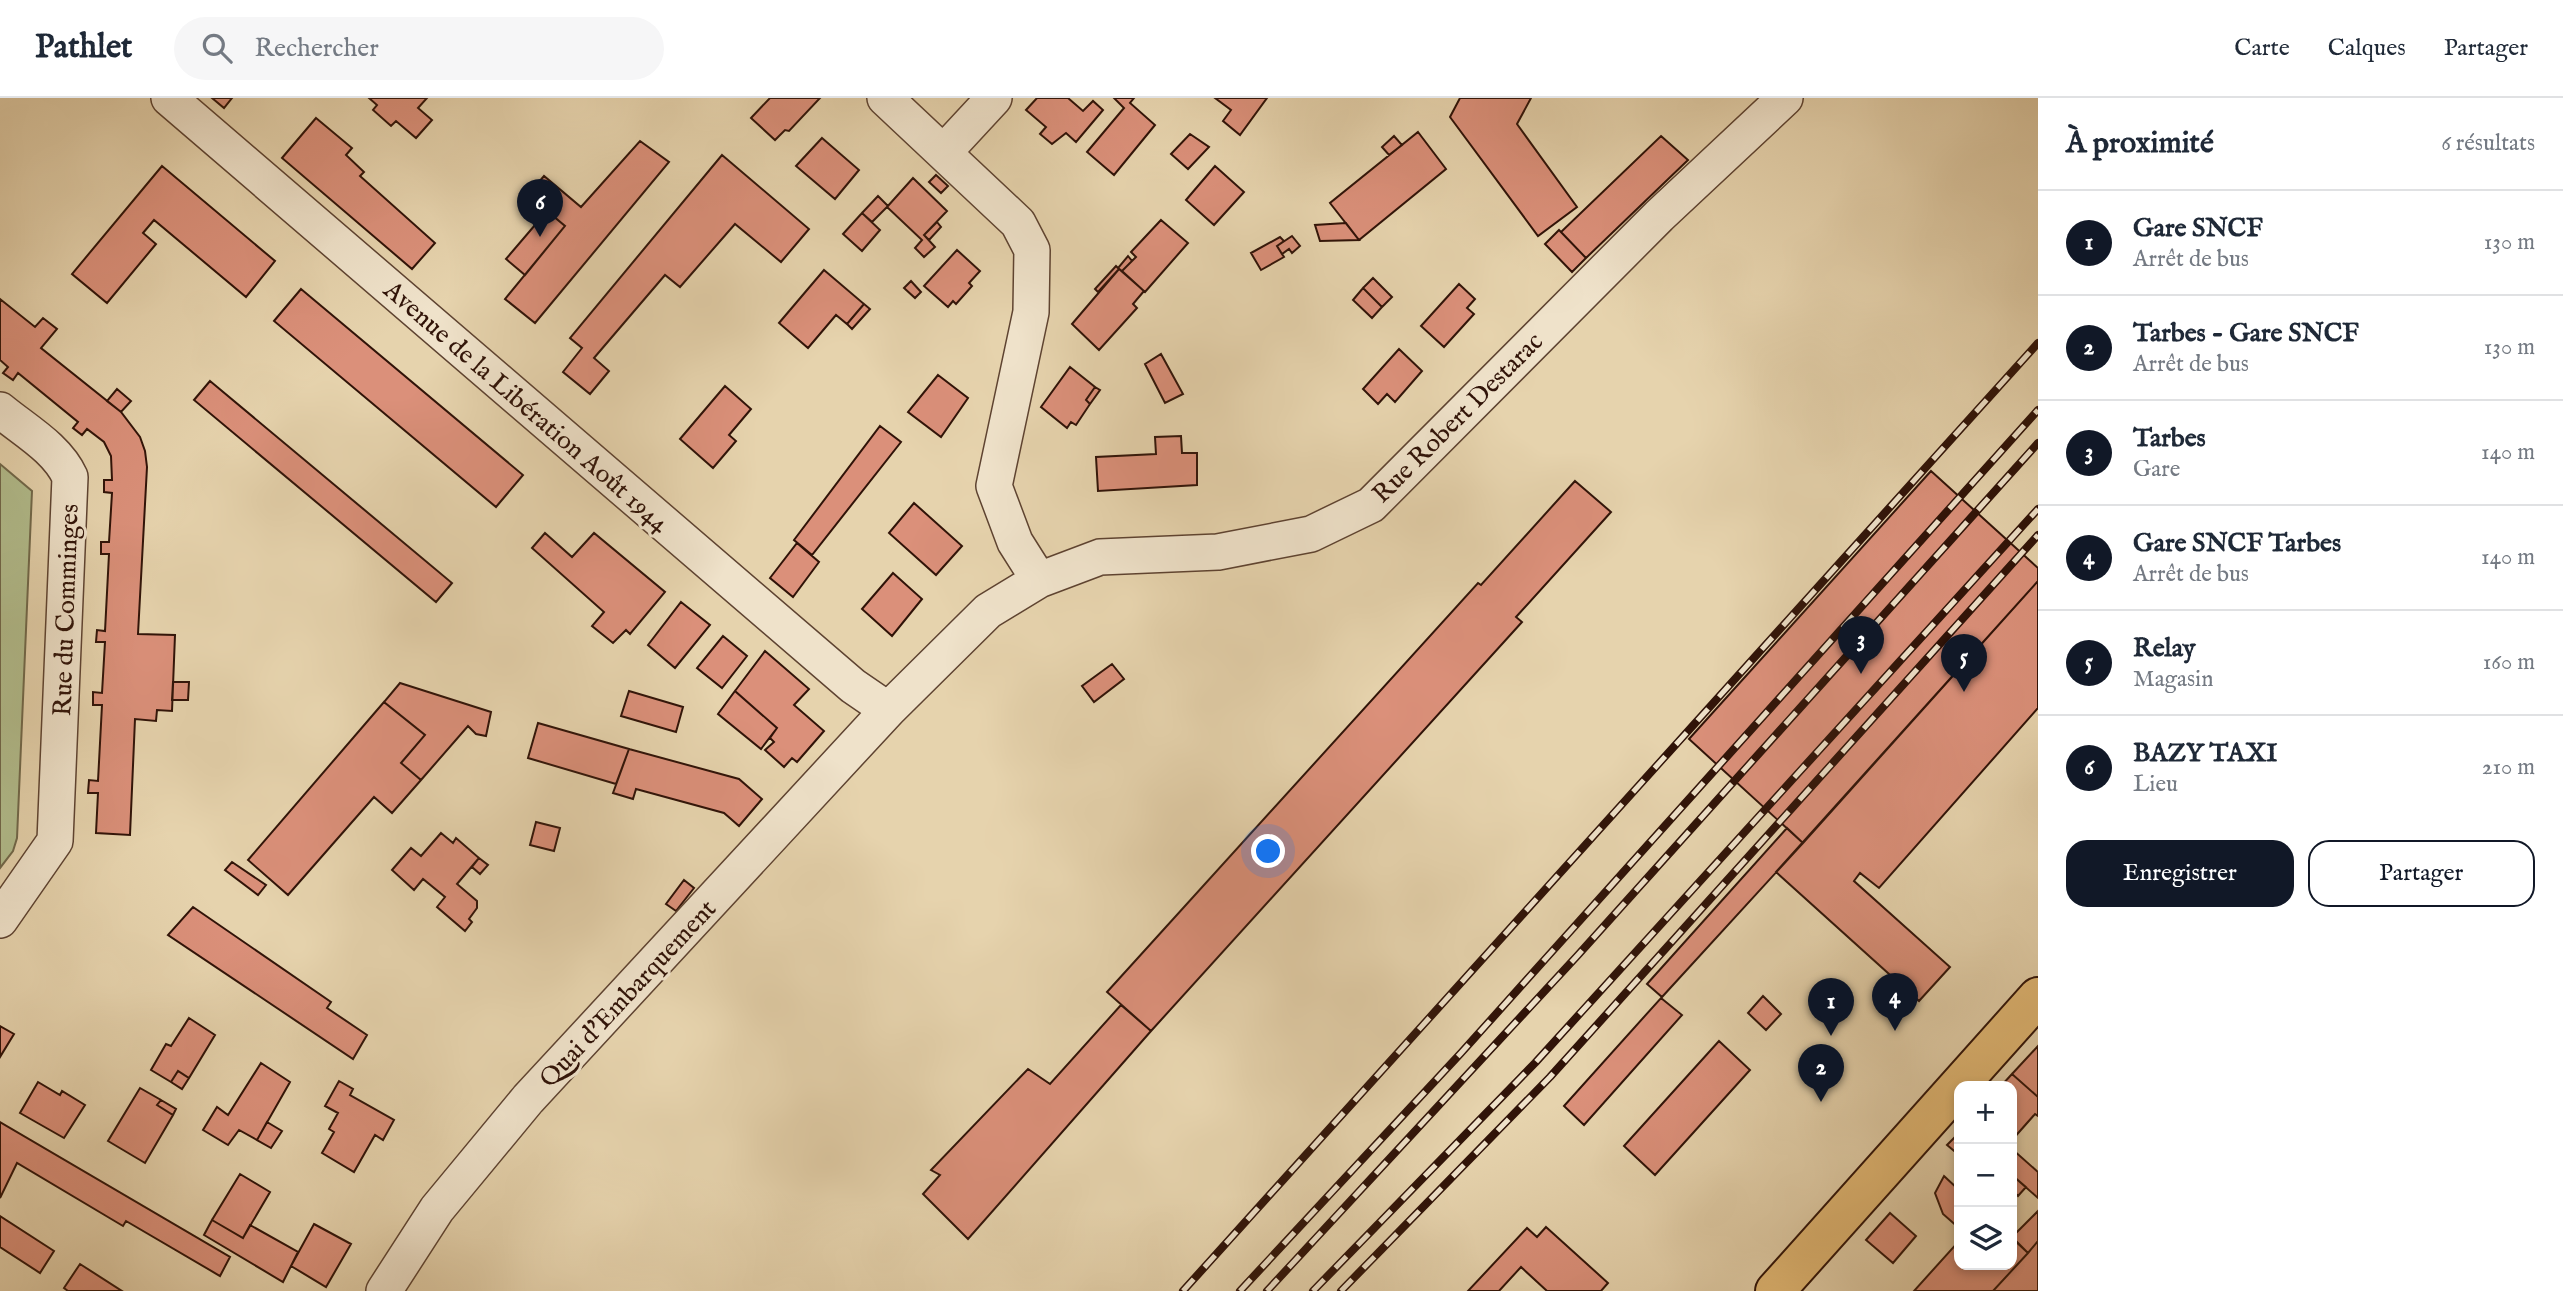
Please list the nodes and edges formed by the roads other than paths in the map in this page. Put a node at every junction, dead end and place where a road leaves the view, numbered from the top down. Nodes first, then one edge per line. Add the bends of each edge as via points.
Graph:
1 (169, 98) edge
2 (886, 98) edge
3 (995, 98) edge
4 (1785, 98) edge
5 (944, 152) junction
6 (0, 410) edge
7 (1039, 580) junction
8 (888, 710) junction
9 (0, 920) edge
10 (2038, 997) edge
11 (384, 1291) edge
12 (1775, 1291) edge

1 - 8 street, Avenue de la Libération Août 1944 via 853,686
2 - 5 street
3 - 5 street
4 - 7 street, Rue Robert Destarac via 1658,216 1371,505 1311,534 1218,552 1100,557
5 - 7 street via 1018,223 1032,250 1031,312 994,486 1014,542
6 - 9 street, Rue du Comminges via 54,454 71,477 55,841
7 - 8 street, Rue Robert Destarac via 988,611
8 - 11 street, Quai d'Embarquement via 528,1099 437,1209
10 - 12 main road

